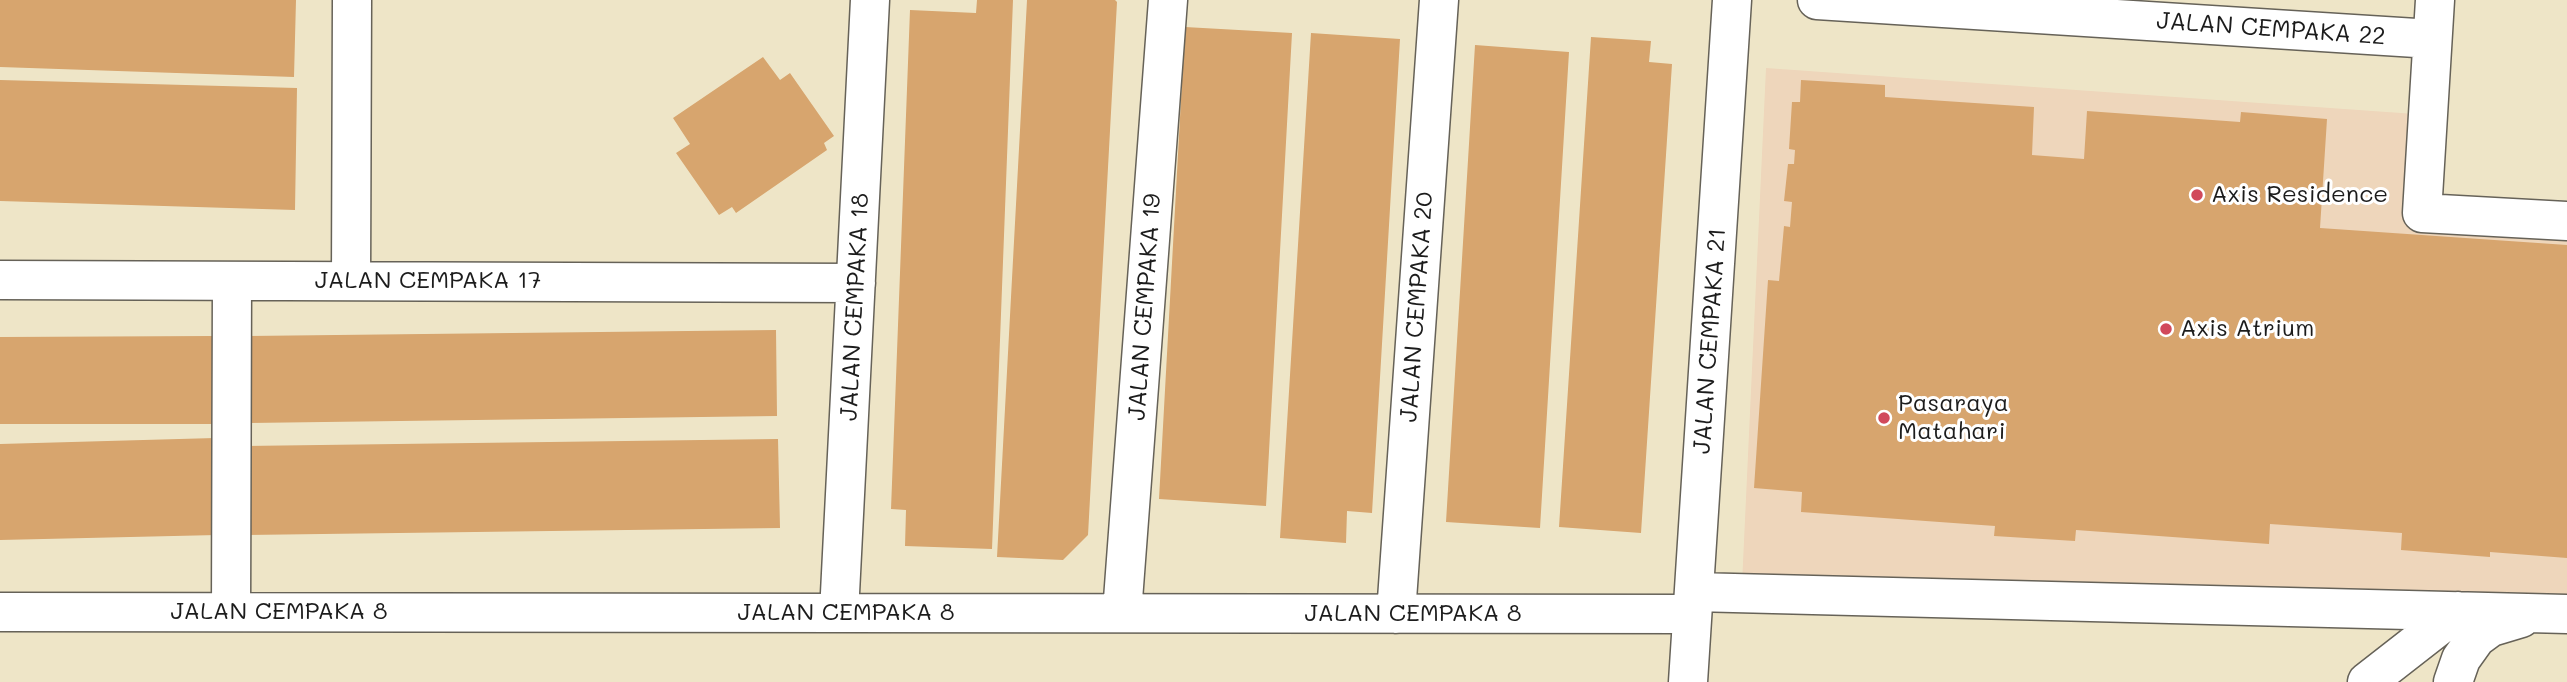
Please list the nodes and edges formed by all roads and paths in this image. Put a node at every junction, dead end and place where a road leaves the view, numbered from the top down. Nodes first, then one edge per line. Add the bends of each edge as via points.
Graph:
1 (352, 0) edge
2 (870, 0) edge
3 (1168, 0) edge
4 (1439, 0) edge
5 (1732, 0) edge
6 (1817, 0) edge
7 (2435, 0) edge
8 (1906, 3) edge
9 (2432, 39) junction
10 (2567, 221) edge
11 (0, 280) edge
12 (232, 281) junction
13 (351, 281) junction
14 (856, 283) junction
15 (1693, 603) junction
16 (2458, 611) junction
17 (0, 612) edge
18 (231, 612) junction
19 (839, 613) junction
20 (1122, 613) junction
21 (1396, 614) junction
22 (2552, 614) edge
23 (1688, 682) edge
24 (2367, 682) edge
25 (2453, 682) edge

1 - 13 street
2 - 14 street, JALAN CEMPAKA 18
3 - 20 street, JALAN CEMPAKA 19
4 - 21 street, JALAN CEMPAKA 20
5 - 15 street, JALAN CEMPAKA 21
6 - 8 street, JALAN CEMPAKA 22
7 - 9 street
8 - 9 street, JALAN CEMPAKA 22
9 - 10 street via 2423,213
11 - 12 street, JALAN CEMPAKA 17
12 - 13 street, JALAN CEMPAKA 17
12 - 18 street
13 - 14 street, JALAN CEMPAKA 17
14 - 19 street, JALAN CEMPAKA 18
15 - 16 street, JALAN CEMPAKA 8
15 - 21 street, JALAN CEMPAKA 8
15 - 23 street, JALAN CEMPAKA 21
16 - 22 street, JALAN CEMPAKA 8
16 - 24 street
17 - 18 street, JALAN CEMPAKA 8
18 - 19 street, JALAN CEMPAKA 8
19 - 20 street, JALAN CEMPAKA 8
20 - 21 street, JALAN CEMPAKA 8
22 - 25 street via 2491,627 2461,659

